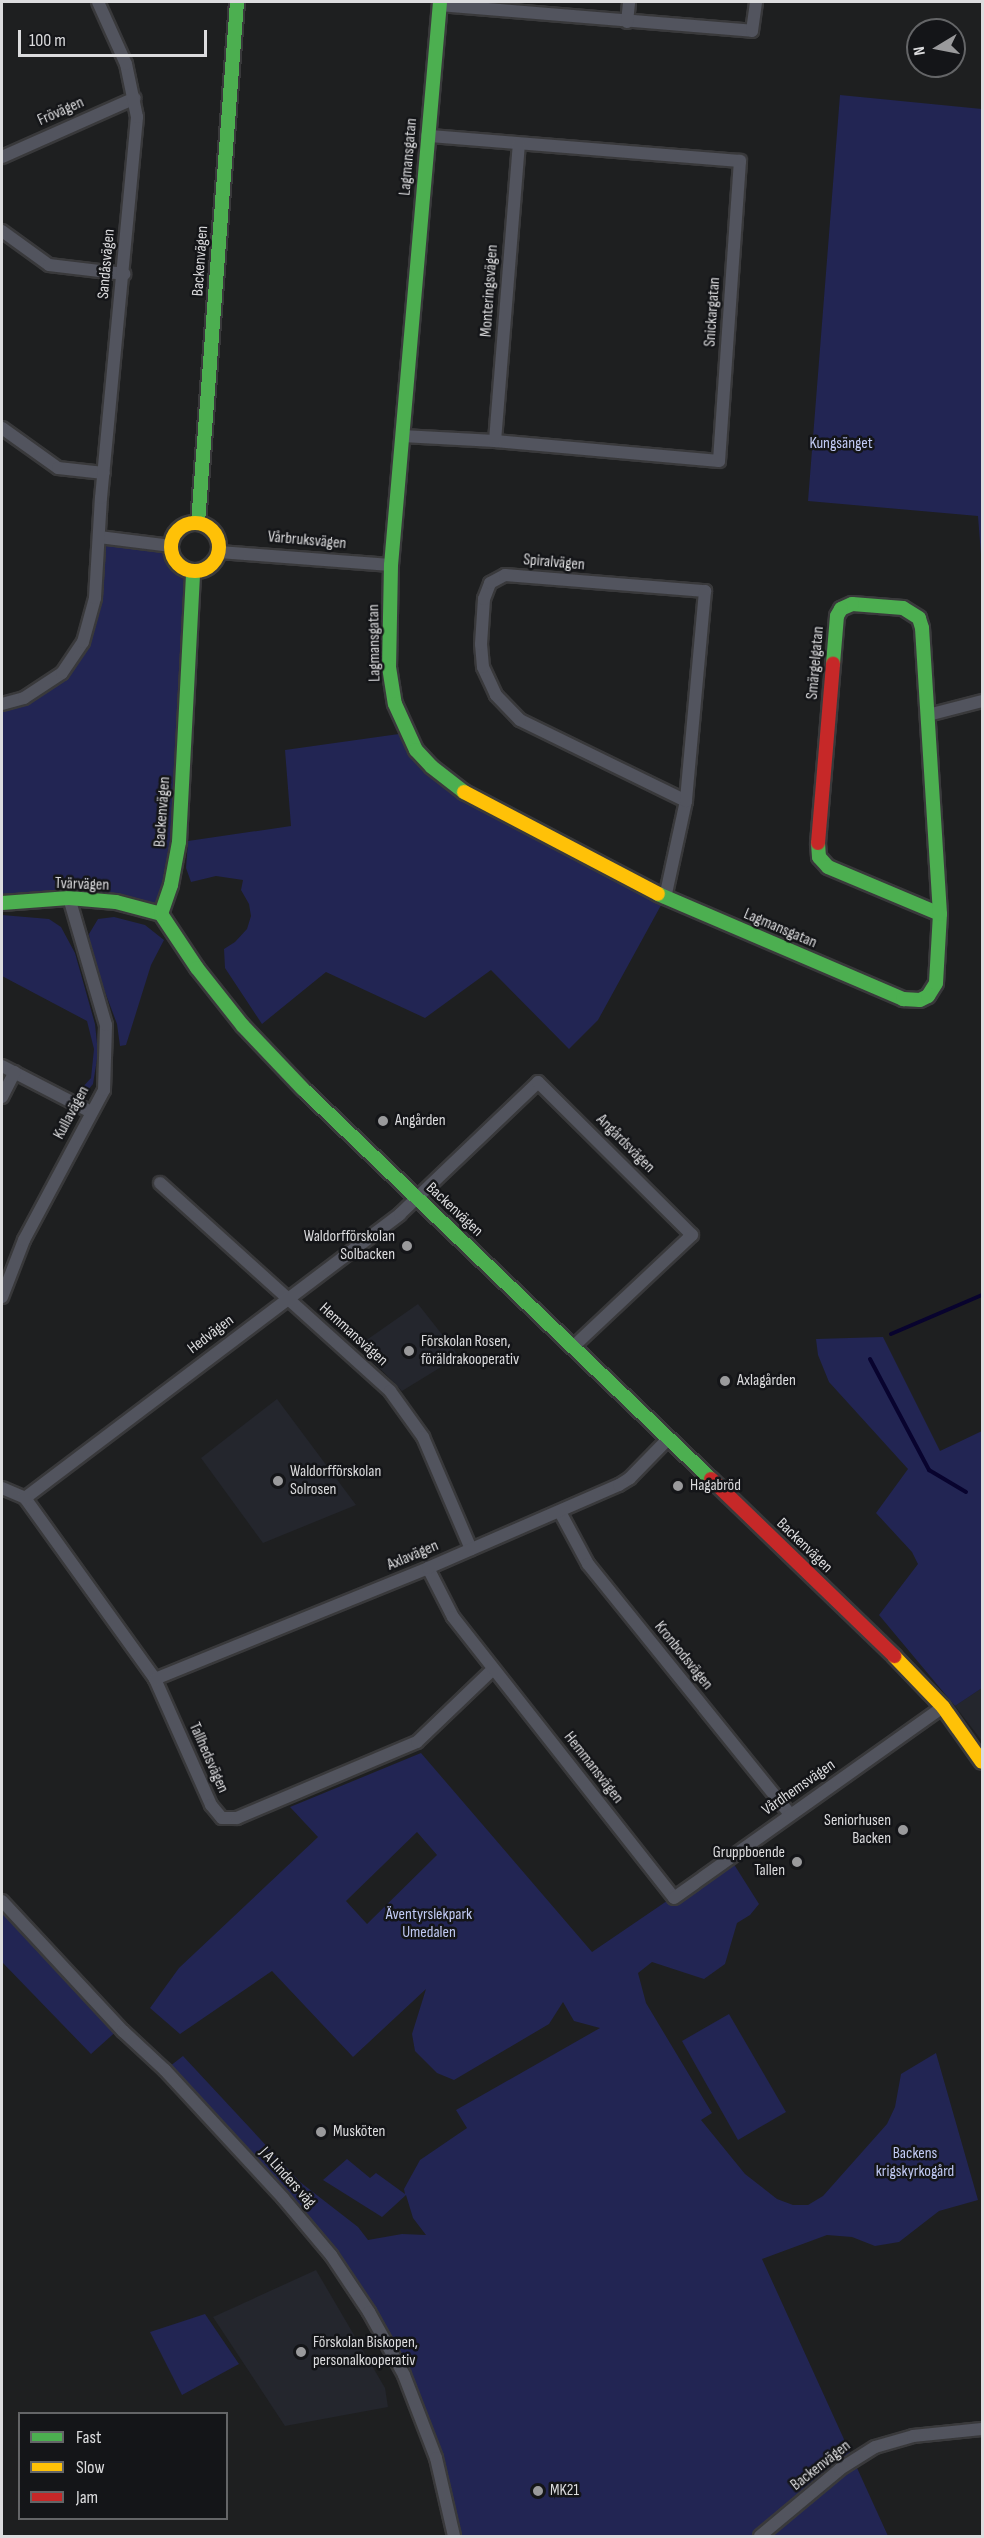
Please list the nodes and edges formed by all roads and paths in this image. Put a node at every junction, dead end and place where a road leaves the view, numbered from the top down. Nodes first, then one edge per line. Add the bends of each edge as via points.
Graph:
1 (98, 2) edge
2 (237, 2) edge
3 (629, 2) edge
4 (756, 2) edge
5 (440, 3) edge
6 (627, 22) junction
7 (135, 98) junction
8 (427, 136) junction
9 (519, 144) junction
10 (2, 157) edge
11 (2, 231) edge
12 (123, 274) junction
13 (2, 428) edge
14 (402, 436) junction
15 (495, 441) junction
16 (104, 473) junction
17 (198, 523) junction
18 (99, 537) junction
19 (171, 546) junction
20 (219, 552) junction
21 (391, 565) junction
22 (193, 571) junction
23 (982, 701) edge
24 (2, 704) edge
25 (928, 715) junction
26 (686, 801) junction
27 (69, 898) junction
28 (665, 898) junction
29 (2, 903) edge
30 (161, 914) junction
31 (940, 914) junction
32 (920, 1000) joint
33 (2, 1066) edge
34 (15, 1072) junction
35 (2, 1097) edge
36 (91, 1112) junction
37 (160, 1183) dead end
38 (418, 1199) junction
39 (2, 1296) edge
40 (288, 1297) junction
41 (574, 1346) junction
42 (668, 1439) junction
43 (2, 1488) edge
44 (26, 1498) junction
45 (560, 1512) junction
46 (471, 1550) junction
47 (428, 1568) junction
48 (493, 1669) junction
49 (155, 1679) junction
50 (943, 1707) junction
51 (982, 1762) edge
52 (790, 1814) junction
53 (674, 1898) joint
54 (2, 1901) edge
55 (982, 2429) edge
56 (454, 2536) edge
57 (760, 2536) edge

1 - 7 street, Sandåsvägen via 126,64
2 - 17 street, Backenvägen
3 - 6 street
4 - 6 street via 752,31
5 - 6 street
5 - 8 street, Lagmansgatan
7 - 10 street, Frövägen
7 - 12 street, Sandåsvägen via 137,117
8 - 9 street, Snickargatan
8 - 14 street, Lagmansgatan
9 - 15 street, Monteringsvägen
9 - 15 street, Snickargatan via 740,161 719,461
11 - 12 street via 49,265
12 - 16 street, Sandåsvägen
13 - 16 street via 58,468
14 - 15 street, Snickargatan
14 - 21 street, Lagmansgatan
16 - 18 street, Sandåsvägen
17 - 19 street via 180,528
17 - 20 street via 215,532
18 - 19 street
18 - 24 street, Sandåsvägen via 95,598 77,652 52,681 24,698
19 - 22 street via 179,564
20 - 21 street, Vårbruksvägen
20 - 22 street via 210,566
21 - 28 street, Lagmansgatan via 389,667 395,704 416,750 466,794
22 - 30 street, Backenvägen via 178,842 171,885
23 - 25 street
25 - 31 street, Smärgelgatan
25 - 31 street, Smärgelgatan via 919,618 903,608 852,604 841,609 835,624 819,857 828,867
26 - 26 street, Spiralvägen via 520,720 496,695 483,667 481,644 484,599 490,583 505,575 705,591
26 - 28 street, Spiralvägen
27 - 29 street, Tvärvägen
27 - 30 street, Tvärvägen via 116,903
27 - 36 street, Kullavägen via 106,1025 104,1090
28 - 32 street, Lagmansgatan via 903,999
30 - 38 street, Backenvägen via 243,1026
31 - 32 street, Smärgelgatan via 936,983 928,996
33 - 34 street
34 - 35 street
34 - 36 street
36 - 39 street, Kullavägen via 24,1240
37 - 40 street, Hemmansvägen
38 - 40 street, Hedvägen
38 - 41 street, Backenvägen
38 - 41 street, Angårdsvägen via 538,1082 692,1234
40 - 44 street, Hedvägen
40 - 46 street, Hemmansvägen via 390,1391 409,1414 432,1454
41 - 42 street, Backenvägen
42 - 45 street, Axlavägen via 624,1482
42 - 50 street, Backenvägen
43 - 44 street
44 - 49 street, Tallhedsvägen
45 - 46 street, Axlavägen
45 - 52 street, Kronbodsvägen via 588,1564
46 - 47 street, Axlavägen
47 - 48 street, Hemmansvägen via 447,1608
47 - 49 street, Axlavägen
48 - 49 street, Tallhedsvägen via 417,1742 229,1819 216,1813 211,1805
48 - 53 street, Hemmansvägen
50 - 51 street, Backenvägen
50 - 52 street, Vårdhemsvägen
52 - 53 street, Vårdhemsvägen
54 - 56 street, J A Linders väg via 123,2031 165,2070 331,2255 404,2375 436,2458
55 - 57 street, Backenvägen via 913,2436 875,2447 840,2469

